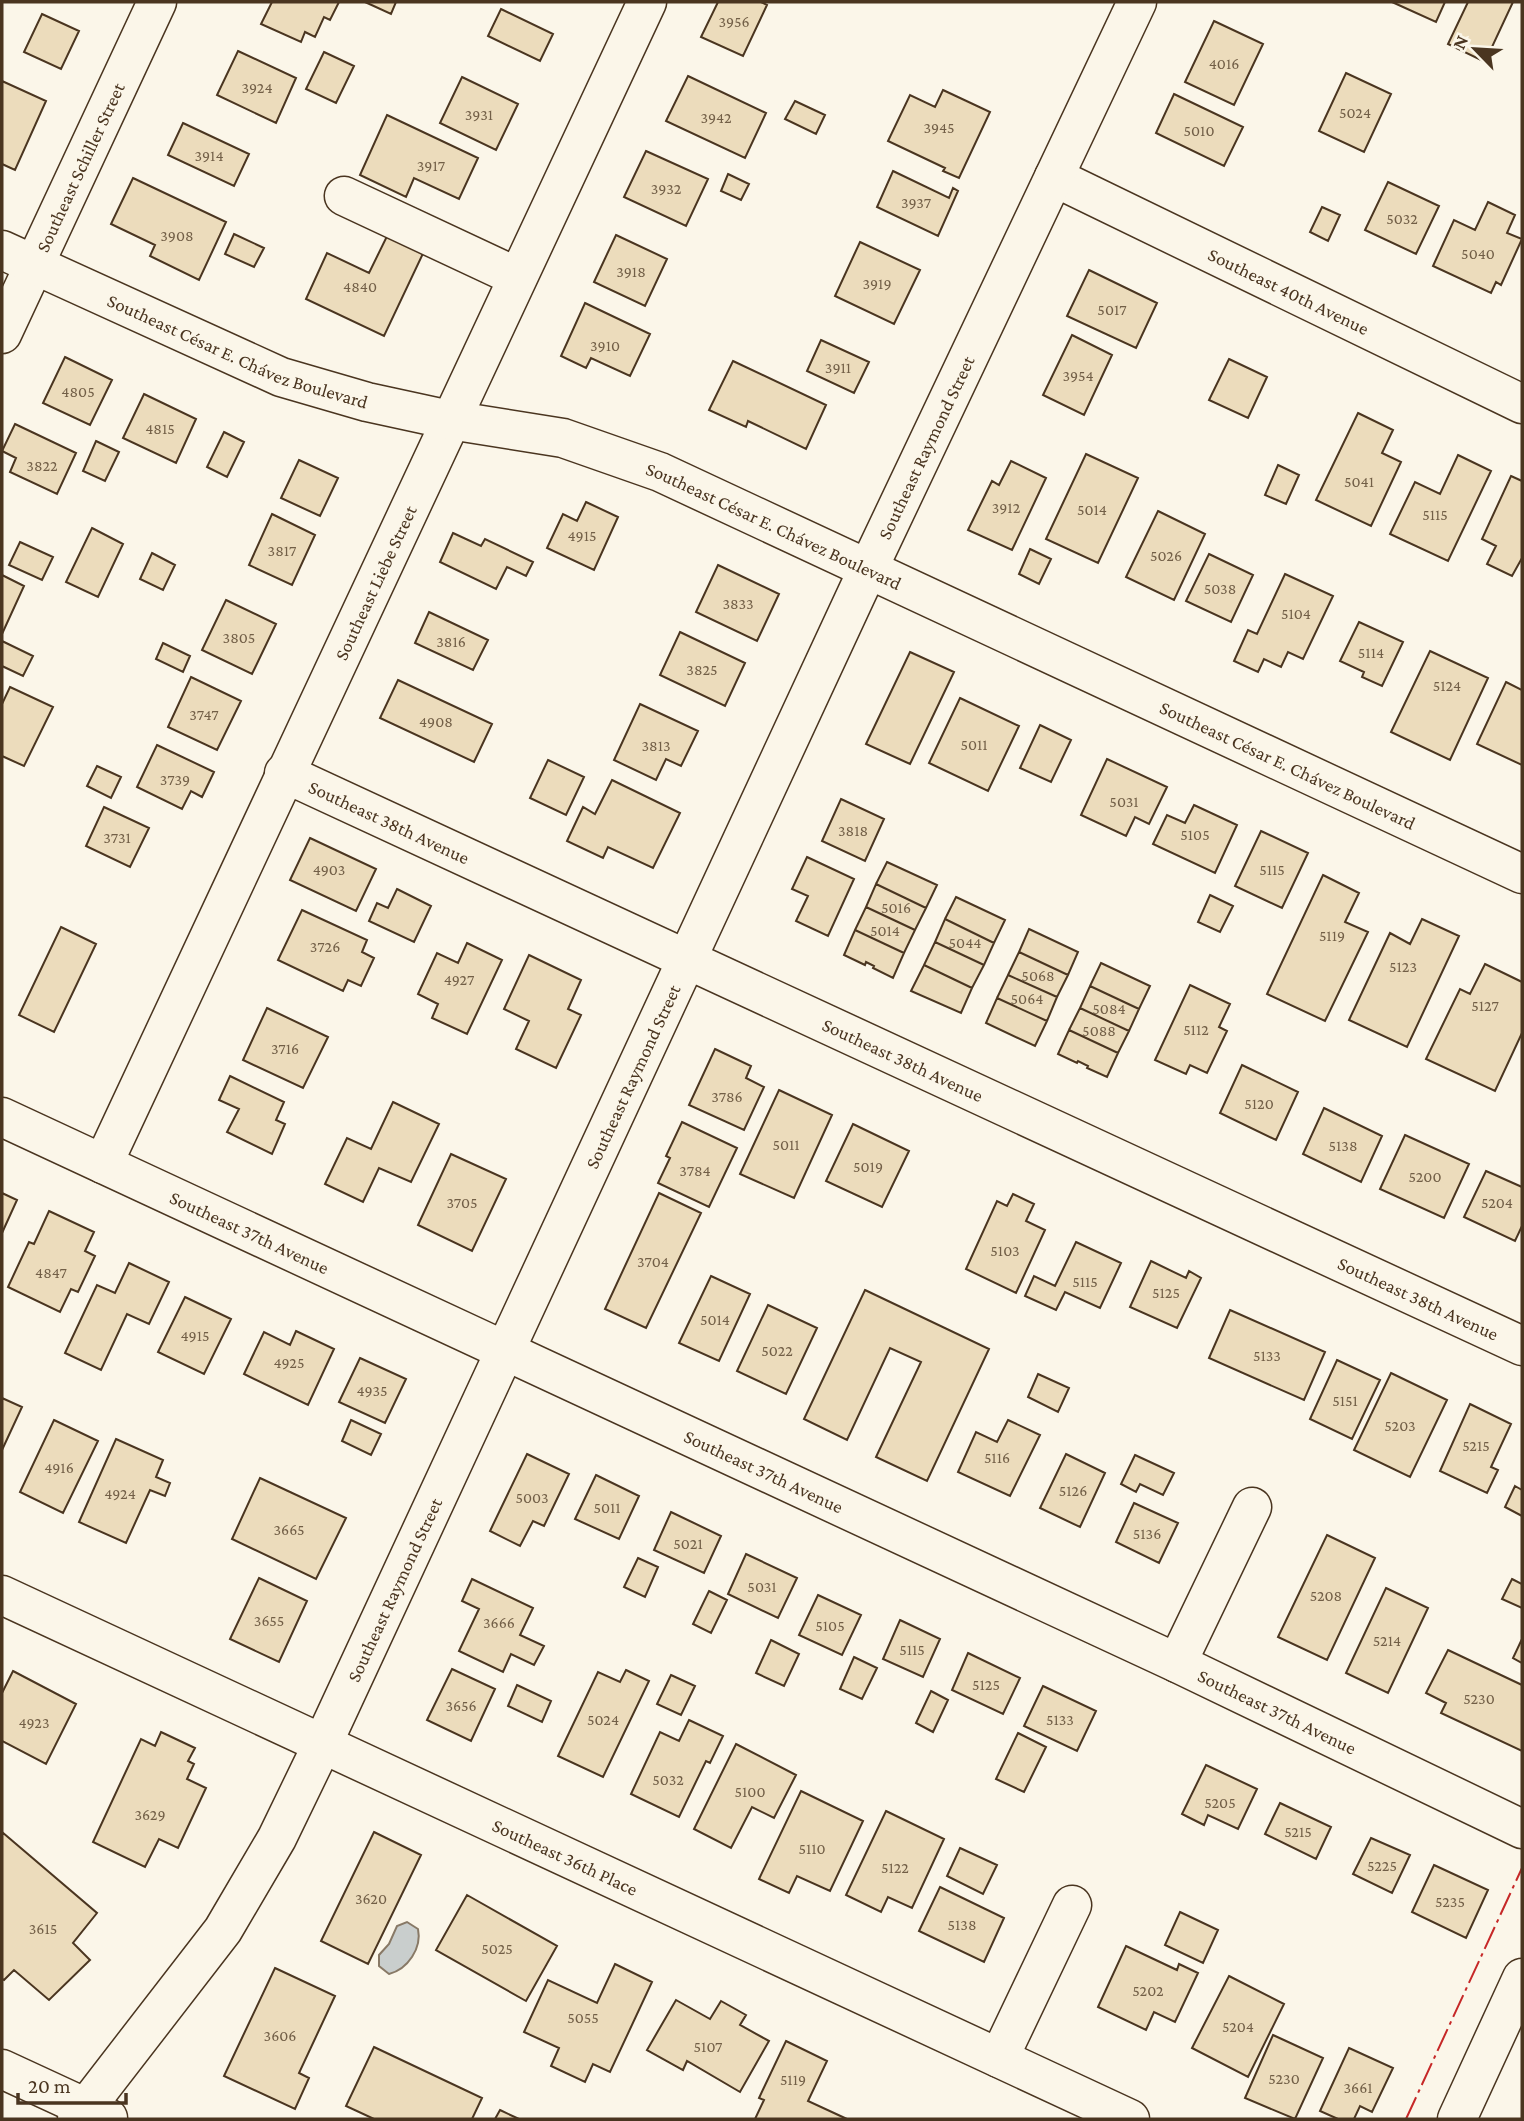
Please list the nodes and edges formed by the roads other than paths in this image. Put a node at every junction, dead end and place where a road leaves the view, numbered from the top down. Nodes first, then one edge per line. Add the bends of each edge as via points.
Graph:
1 (156, 2) edge
2 (647, 2) edge
3 (1138, 2) edge
4 (1054, 177) junction
5 (344, 196) dead end
6 (18, 257) edge
7 (517, 277) junction
8 (2, 334) edge
9 (1522, 404) edge
10 (450, 420) junction
11 (869, 568) junction
12 (284, 774) junction
13 (1522, 874) edge
14 (686, 961) junction
15 (2, 1117) edge
16 (103, 1164) junction
17 (1522, 1346) edge
18 (504, 1350) junction
19 (1252, 1507) dead end
20 (2, 1595) edge
21 (1177, 1663) junction
22 (322, 1745) junction
23 (1522, 1829) edge
24 (1072, 1905) dead end
25 (1522, 1978) edge
26 (999, 2058) junction
27 (2, 2069) edge
28 (91, 2115) edge
29 (1130, 2119) edge
30 (1457, 2119) edge

1 - 6 street, Southeast Schiller Street
2 - 7 street, Southeast Liebe Street
3 - 4 street, Southeast Raymond Street
4 - 9 street, Southeast 40th Avenue
4 - 11 street, Southeast Raymond Street
5 - 7 street
6 - 8 street, Southeast Schiller Street
6 - 10 street, Southeast César E. Chávez Boulevard via 281,377 355,400
7 - 10 street, Southeast Liebe Street
10 - 11 street, Southeast César E. Chávez Boulevard via 563,438 604,450
10 - 12 street, Southeast Liebe Street
11 - 13 street, Southeast César E. Chávez Boulevard
11 - 14 street, Southeast Raymond Street
12 - 14 street, Southeast 38th Avenue
12 - 16 street, Southeast Liebe Street
14 - 17 street, Southeast 38th Avenue
14 - 18 street, Southeast Raymond Street
15 - 16 street, Southeast 37th Avenue
16 - 18 street, Southeast 37th Avenue
18 - 21 street, Southeast 37th Avenue
18 - 22 street, Southeast Raymond Street
19 - 21 street
20 - 22 street, Southeast 36th Place
21 - 23 street, Southeast 37th Avenue
22 - 26 street, Southeast 36th Place
22 - 28 street, Southeast Raymond Street via 277,1838 223,1930
24 - 26 street
25 - 30 street
26 - 29 street, Southeast 36th Place
27 - 28 street

